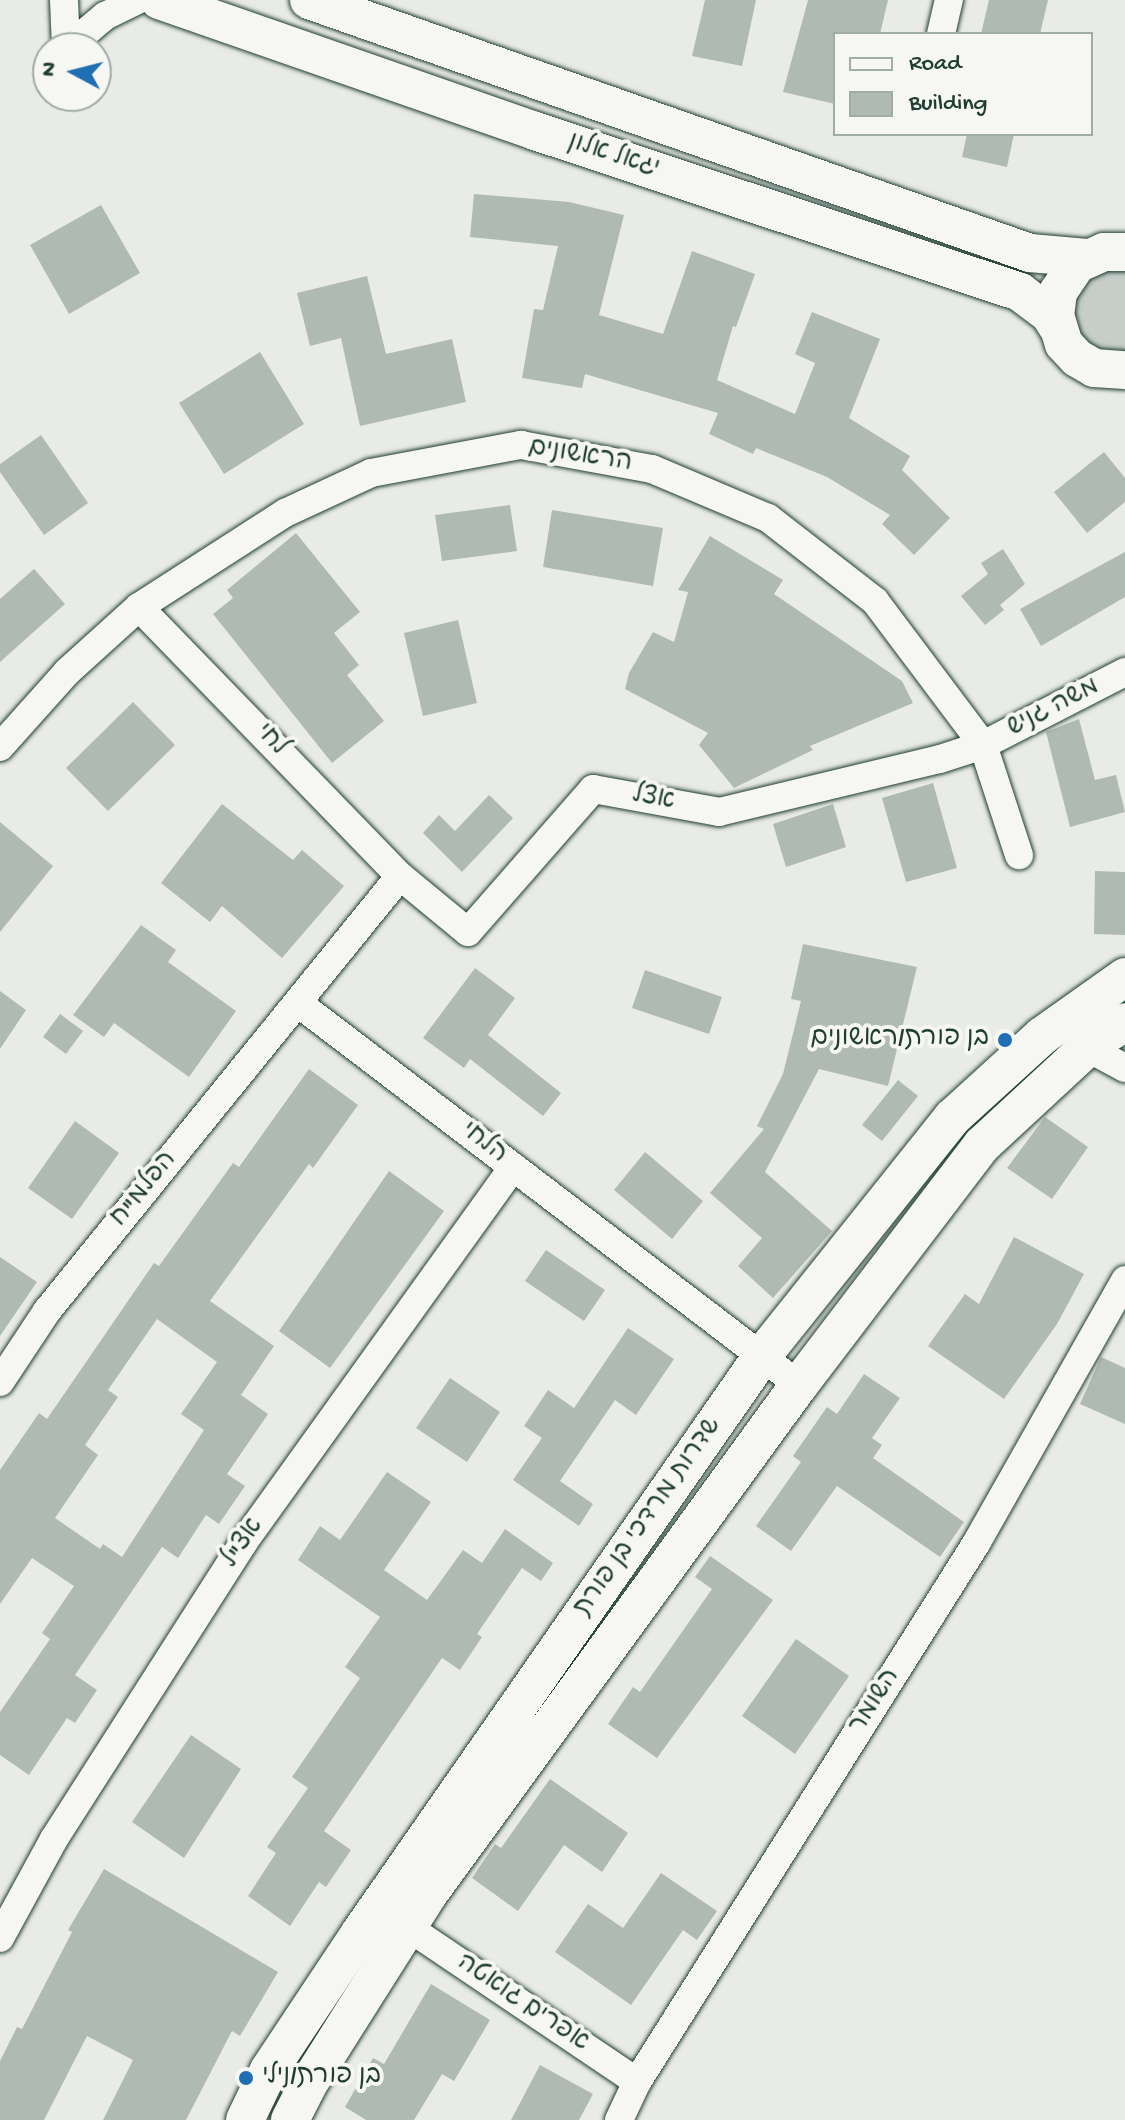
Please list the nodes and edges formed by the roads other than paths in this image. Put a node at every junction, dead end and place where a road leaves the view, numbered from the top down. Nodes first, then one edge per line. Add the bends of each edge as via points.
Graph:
1 (64, 0) edge
2 (138, 0) edge
3 (159, 0) edge
4 (309, 0) edge
5 (949, 0) edge
6 (65, 32) edge
7 (86, 32) edge
8 (941, 32) edge
9 (1115, 253) edge
10 (1057, 326) junction
11 (1125, 370) edge
12 (139, 607) junction
13 (1125, 672) edge
14 (983, 745) junction
15 (0, 747) edge
16 (1019, 855) dead end
17 (400, 876) junction
18 (1125, 977) edge
19 (298, 1003) junction
20 (1125, 1022) edge
21 (1088, 1048) junction
22 (1125, 1068) edge
23 (513, 1167) junction
24 (1125, 1280) edge
25 (762, 1356) junction
26 (0, 1382) edge
27 (799, 1385) junction
28 (406, 1926) junction
29 (0, 1938) edge
30 (637, 2082) junction
31 (245, 2120) edge
32 (290, 2120) edge
33 (619, 2120) edge

1 - 6 street
2 - 7 street
3 - 10 street, יגאל אלון via 1020,292
4 - 9 street, יגאל אלון via 1030,253
5 - 8 street
9 - 10 street via 1062,282 1055,303
10 - 11 street, יגאל אלון via 1077,358 1094,368
12 - 14 street, הראשונים via 285,513 371,473 521,445 652,469 768,518 875,601
12 - 15 street, הראשונים via 67,672
12 - 17 street, לחי
13 - 14 street, משה גניש
14 - 16 street, הראשונים
14 - 17 street, אצל via 719,812 593,789 468,932
17 - 19 street
18 - 25 street, שדרות מרדכי בן פורת via 1042,1036 952,1118
19 - 23 street, הלחי
19 - 26 street, הפלמ"ח via 47,1311
20 - 21 street, שדרות מרדכי בן פורת
21 - 22 street
21 - 27 street, שדרות מרדכי בן פורת via 982,1145
23 - 25 street, הלחי
23 - 29 street, אצ"ל via 243,1543 54,1839
24 - 30 street, השומר via 977,1542
25 - 27 street, הלחי
25 - 31 street, שדרות מרדכי בן פורת via 360,1933 269,2070
27 - 28 street, שדרות מרדכי בן פורת
28 - 30 street, אפרים גואטה
28 - 32 street, שדרות מרדכי בן פורת
30 - 33 street, השומר

